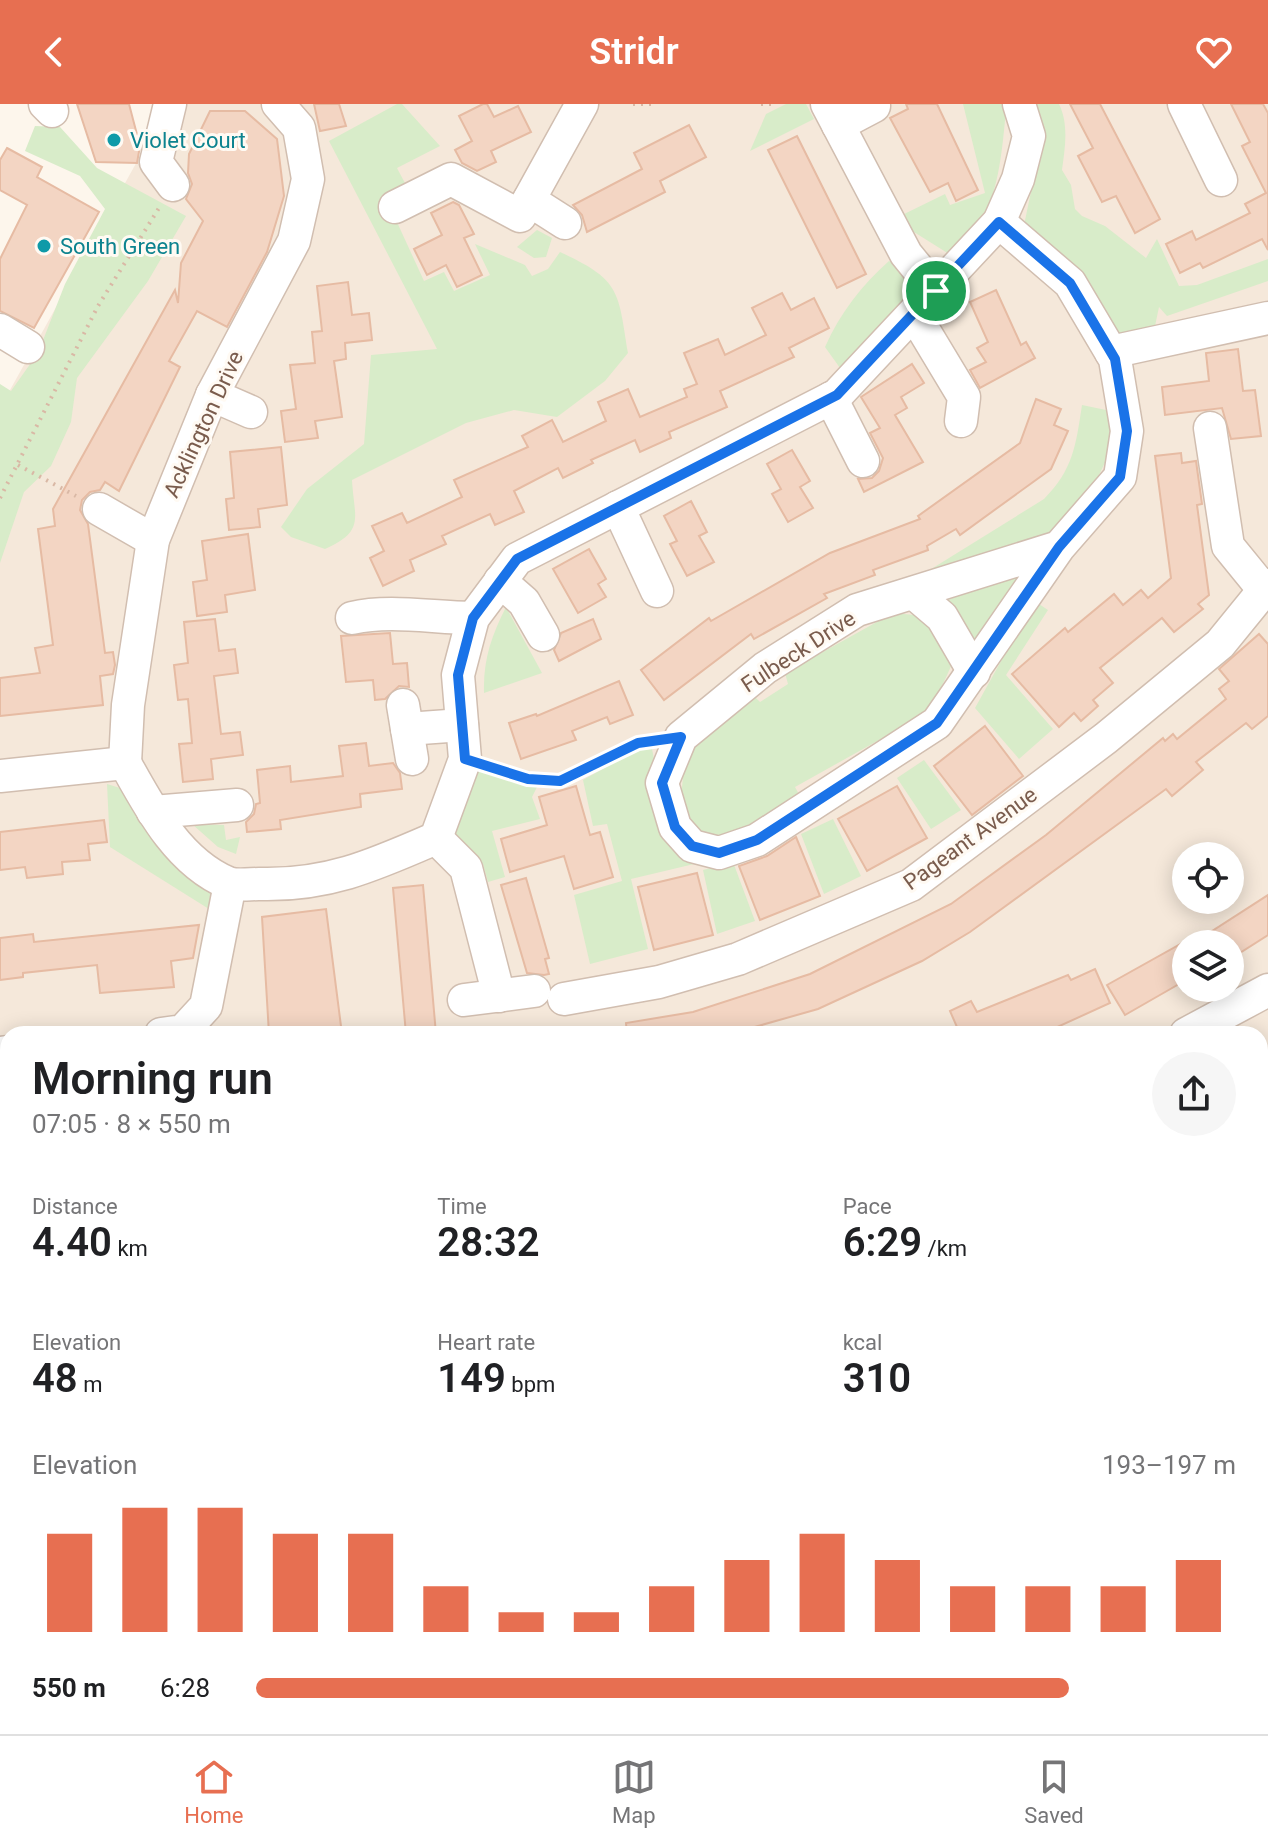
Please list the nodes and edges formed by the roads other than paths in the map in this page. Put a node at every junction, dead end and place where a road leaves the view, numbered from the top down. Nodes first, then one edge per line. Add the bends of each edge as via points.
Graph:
1 (170, 104) edge
2 (278, 104) edge
3 (582, 104) edge
4 (1019, 104) edge
5 (1184, 104) edge
6 (874, 106) dead end
7 (832, 114) edge
8 (1221, 180) dead end
9 (173, 185) road end
10 (395, 207) dead end
11 (525, 208) junction
12 (999, 222) junction
13 (565, 223) dead end
14 (936, 291) junction
15 (914, 314) junction
16 (1268, 318) edge
17 (0, 330) edge
18 (28, 347) dead end
19 (1111, 352) junction
20 (212, 395) junction
21 (831, 398) junction
22 (251, 412) dead end
23 (961, 421) dead end
24 (1210, 428) dead end
25 (863, 461) dead end
26 (618, 507) junction
27 (99, 509) road end
28 (153, 540) junction
29 (1059, 547) junction
30 (500, 581) junction
31 (1265, 587) edge
32 (657, 591) dead end
33 (915, 594) junction
34 (352, 618) dead end
35 (473, 618) junction
36 (543, 635) dead end
37 (974, 672) junction
38 (462, 725) junction
39 (408, 731) dead end
40 (125, 763) junction
41 (0, 776) edge
42 (237, 805) dead end
43 (153, 812) junction
44 (436, 838) junction
45 (230, 884) junction
46 (1268, 990) edge
47 (499, 996) junction
48 (464, 1000) dead end
49 (188, 1026) edge
50 (1201, 1026) edge

1 - 9 street via 156,162
2 - 20 street, Acklington Drive via 299,128 308,179 294,241
3 - 11 street
4 - 12 street via 1029,136
5 - 8 street
6 - 7 street
7 - 14 street via 906,254
10 - 11 street via 451,179
11 - 13 street
12 - 14 street
12 - 19 street, Fulbeck Drive via 1070,283
14 - 15 street
15 - 21 street
15 - 23 street via 964,397
16 - 19 street
17 - 18 street
19 - 29 street, Fulbeck Drive via 1127,431 1120,477
20 - 22 street
20 - 28 street, Acklington Drive
21 - 25 street
21 - 26 street
24 - 31 street via 1228,546
26 - 30 street via 517,559
26 - 32 street
27 - 28 street
28 - 40 street, Acklington Drive via 128,705
29 - 33 street, Fulbeck Drive
29 - 37 street, Fulbeck Drive
30 - 35 street
30 - 36 street via 524,602
31 - 47 street, Pageant Avenue via 1209,653 911,885 738,959 659,982
33 - 37 street via 942,617
33 - 37 street, Fulbeck Drive via 857,610 765,668 681,737 662,783 675,827 692,846 719,853 757,840 937,723
34 - 35 street via 378,612
35 - 38 street via 458,675
38 - 39 street
38 - 44 street via 465,759
40 - 41 street
40 - 43 street
42 - 43 street
43 - 45 street via 181,850
44 - 45 street via 355,873 287,885
44 - 47 street via 466,868
45 - 49 street via 206,1006
46 - 50 street
47 - 48 street, Pageant Avenue

